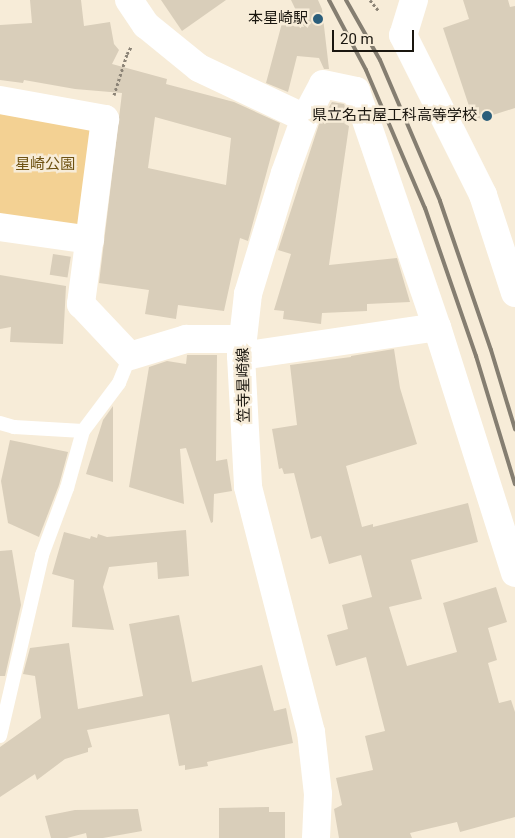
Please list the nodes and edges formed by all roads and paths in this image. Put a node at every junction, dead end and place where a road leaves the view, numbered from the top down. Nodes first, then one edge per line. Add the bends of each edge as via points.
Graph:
1 (129, 0) edge
2 (370, 0) edge
3 (414, 0) edge
4 (378, 10) dead end
5 (146, 25) junction
6 (0, 100) edge
7 (304, 118) junction
8 (105, 119) junction
9 (0, 227) edge
10 (90, 240) junction
11 (515, 293) edge
12 (438, 327) junction
13 (242, 348) junction
14 (130, 356) junction
15 (0, 423) edge
16 (83, 431) junction
17 (515, 573) edge
18 (0, 736) edge
19 (316, 838) edge

1 - 5 street
2 - 4 path
3 - 11 street via 403,35 483,195
5 - 7 street via 199,68
5 - 8 path via 127,54
6 - 8 street
7 - 12 street, 笠寺星崎線 via 323,84 356,91
7 - 13 street, 笠寺星崎線 via 248,294
8 - 10 street
9 - 10 street
10 - 14 street via 81,304
12 - 13 street
12 - 17 street
13 - 14 street via 186,339
13 - 19 street, 笠寺星崎線 via 248,487 311,732 318,794
14 - 16 lane via 119,383
15 - 16 lane via 14,427
16 - 18 lane via 67,488 42,555

